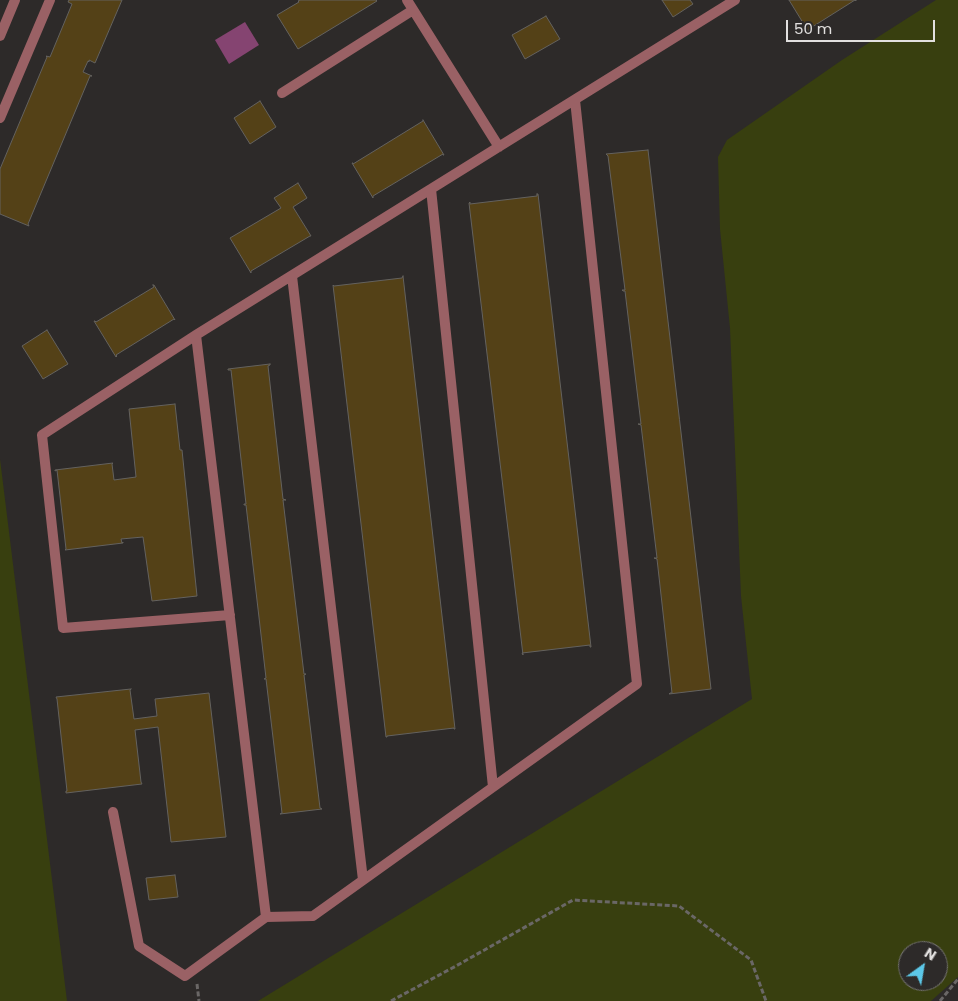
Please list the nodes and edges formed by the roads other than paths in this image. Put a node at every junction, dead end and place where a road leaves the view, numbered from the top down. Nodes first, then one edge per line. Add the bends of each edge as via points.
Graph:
1 (16, 0) edge
2 (50, 0) edge
3 (407, 0) edge
4 (735, 0) edge
5 (413, 10) junction
6 (0, 36) edge
7 (282, 93) dead end
8 (574, 100) junction
9 (0, 118) edge
10 (499, 147) junction
11 (431, 189) junction
12 (292, 276) junction
13 (196, 335) junction
14 (230, 615) junction
15 (493, 787) junction
16 (113, 812) dead end
17 (363, 880) junction
18 (266, 917) junction

1 - 6 lane
2 - 9 lane
3 - 5 lane
4 - 8 lane
5 - 7 lane
5 - 10 lane
8 - 10 lane
8 - 15 lane via 637,684
10 - 11 lane
11 - 12 lane
11 - 15 lane
12 - 13 lane
12 - 17 lane
13 - 14 lane
13 - 14 lane via 42,435 63,628
14 - 18 lane
15 - 17 lane
16 - 18 lane via 139,946 185,976
17 - 18 lane via 313,916

